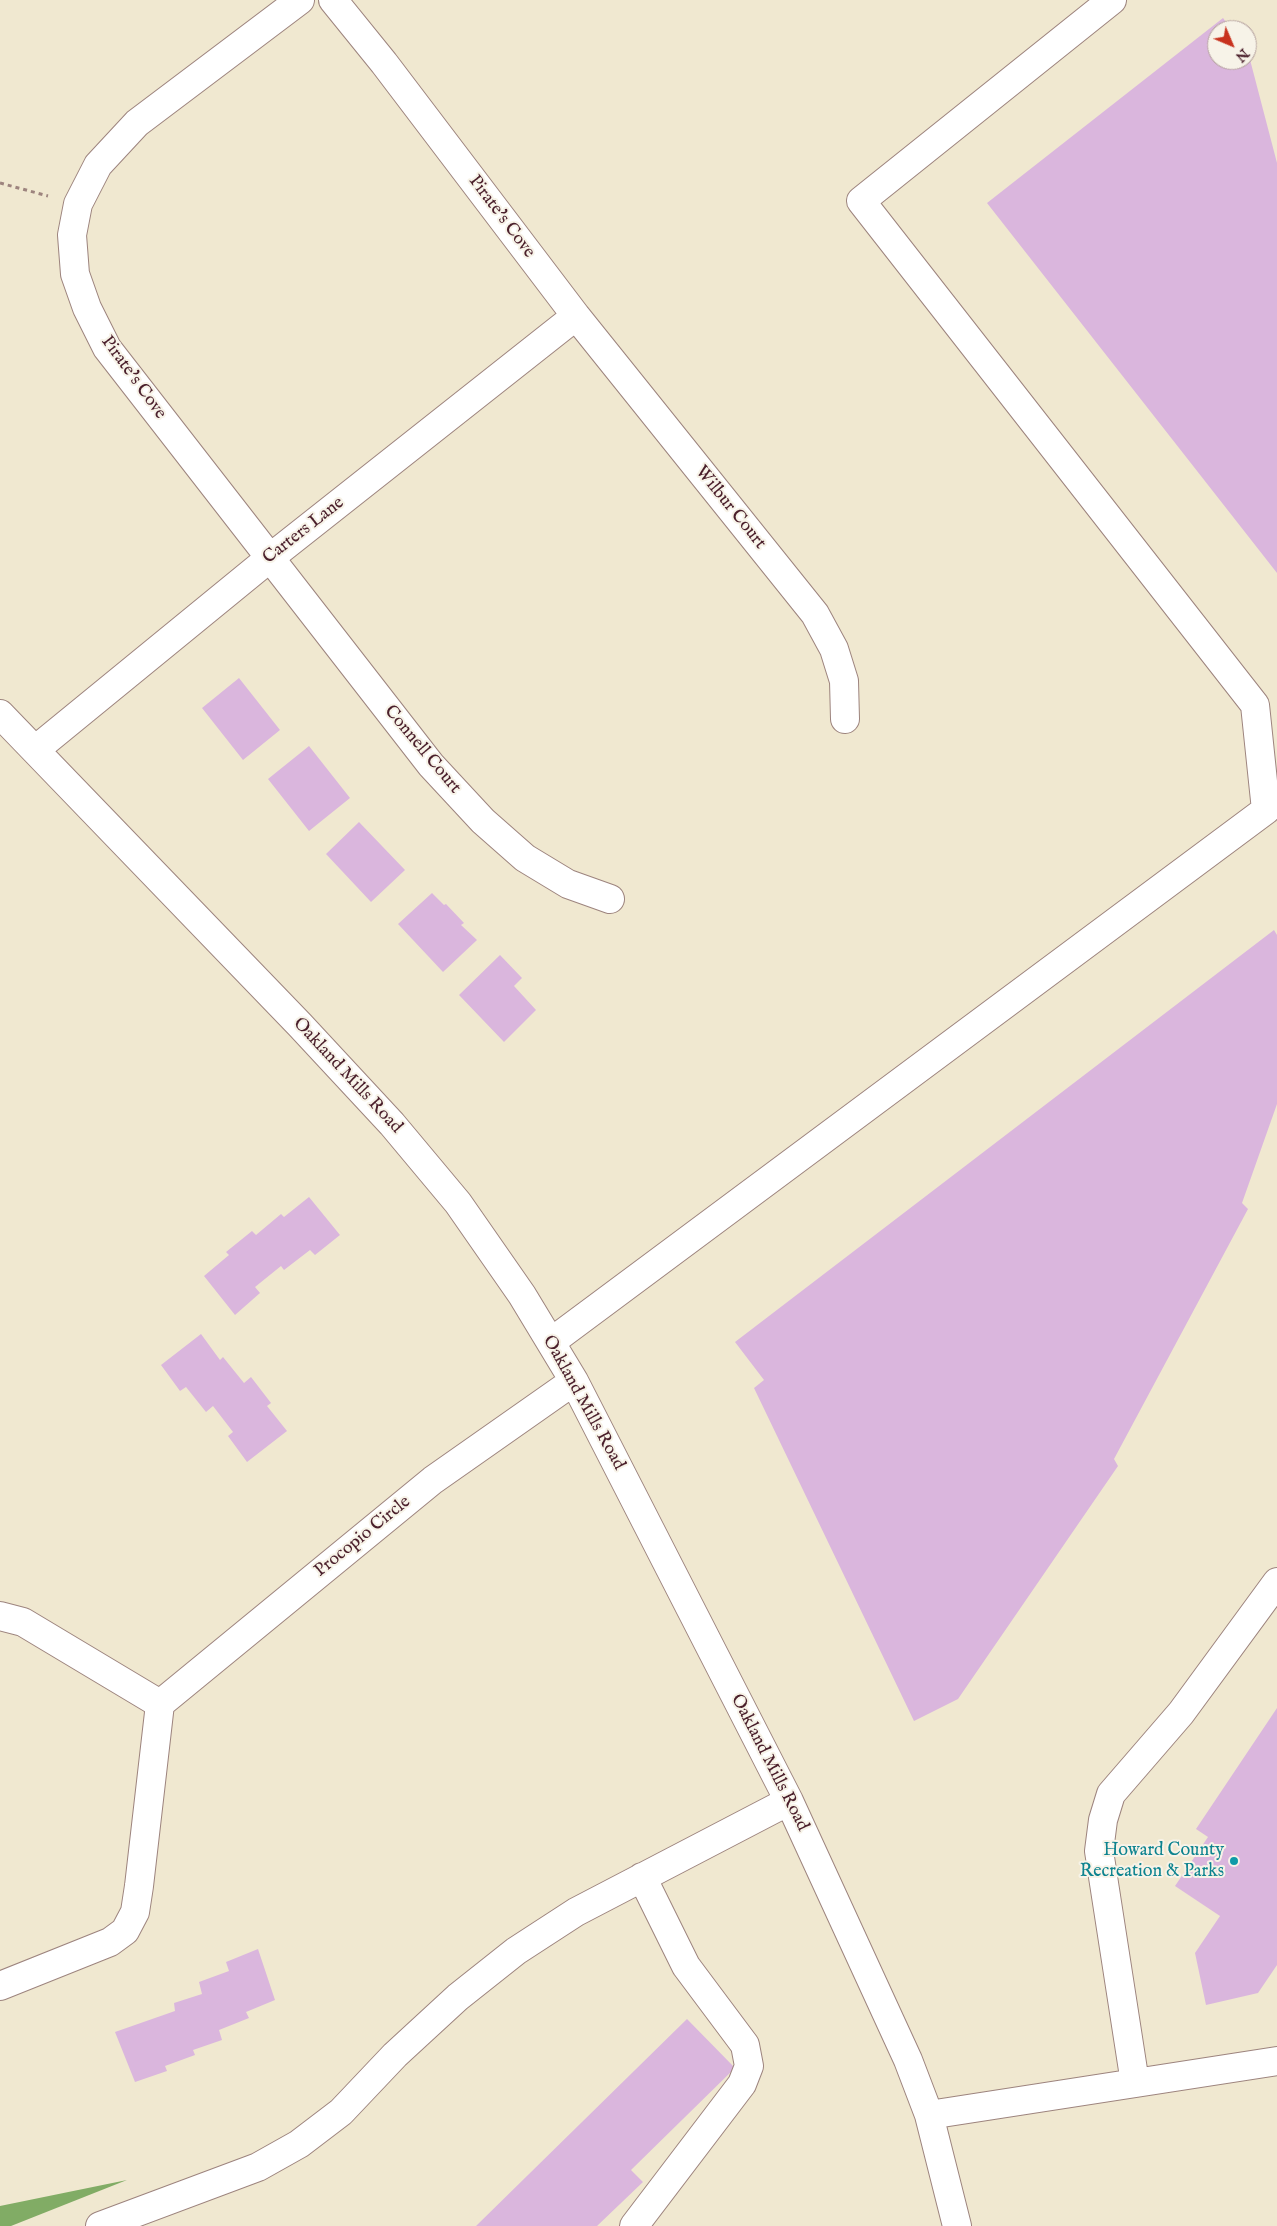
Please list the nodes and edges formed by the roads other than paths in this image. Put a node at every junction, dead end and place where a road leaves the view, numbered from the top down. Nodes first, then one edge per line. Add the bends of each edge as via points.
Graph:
1 (300, 0) edge
2 (333, 0) edge
3 (1112, 0) edge
4 (576, 316) junction
5 (271, 557) junction
6 (0, 714) edge
7 (845, 719) dead end
8 (35, 750) junction
9 (610, 899) dead end
10 (551, 1342) junction
11 (574, 1381) junction
12 (1277, 1582) edge
13 (0, 1616) edge
14 (160, 1704) junction
15 (789, 1801) junction
16 (642, 1877) junction
17 (0, 1986) edge
18 (1277, 2061) edge
19 (1134, 2084) junction
20 (929, 2115) junction
21 (100, 2226) edge
22 (634, 2226) edge
23 (957, 2226) edge

1 - 5 street, Pirate's Cove via 137,123 98,165 78,204 72,235 75,274 107,348
2 - 4 street, Pirate's Cove
3 - 10 street via 861,201 1255,705 1266,810
4 - 5 street, Carters Lane
4 - 7 street, Wilbur Court via 815,614 834,649 844,681
5 - 8 street, Carters Lane
5 - 9 street, Connell Court via 431,765 483,821 525,858 568,884
6 - 8 street, Oakland Mills Road
8 - 10 street, Oakland Mills Road via 392,1124 458,1203 522,1294
10 - 11 street, Oakland Mills Road
11 - 14 street, Procopio Circle via 433,1480
11 - 15 street, Oakland Mills Road
12 - 19 street via 1181,1713 1111,1794 1103,1820 1099,1850
13 - 14 street via 23,1622
14 - 17 street via 139,1886 134,1912 125,1931 110,1942
15 - 16 street
15 - 20 street, Oakland Mills Road via 908,2060
16 - 21 street via 576,1912 516,1951 458,1997 395,2055 341,2112 299,2144 258,2167
16 - 22 street via 686,1966 745,2045 749,2066 742,2084
18 - 19 street
19 - 20 street
20 - 23 street, Oakland Mills Road

